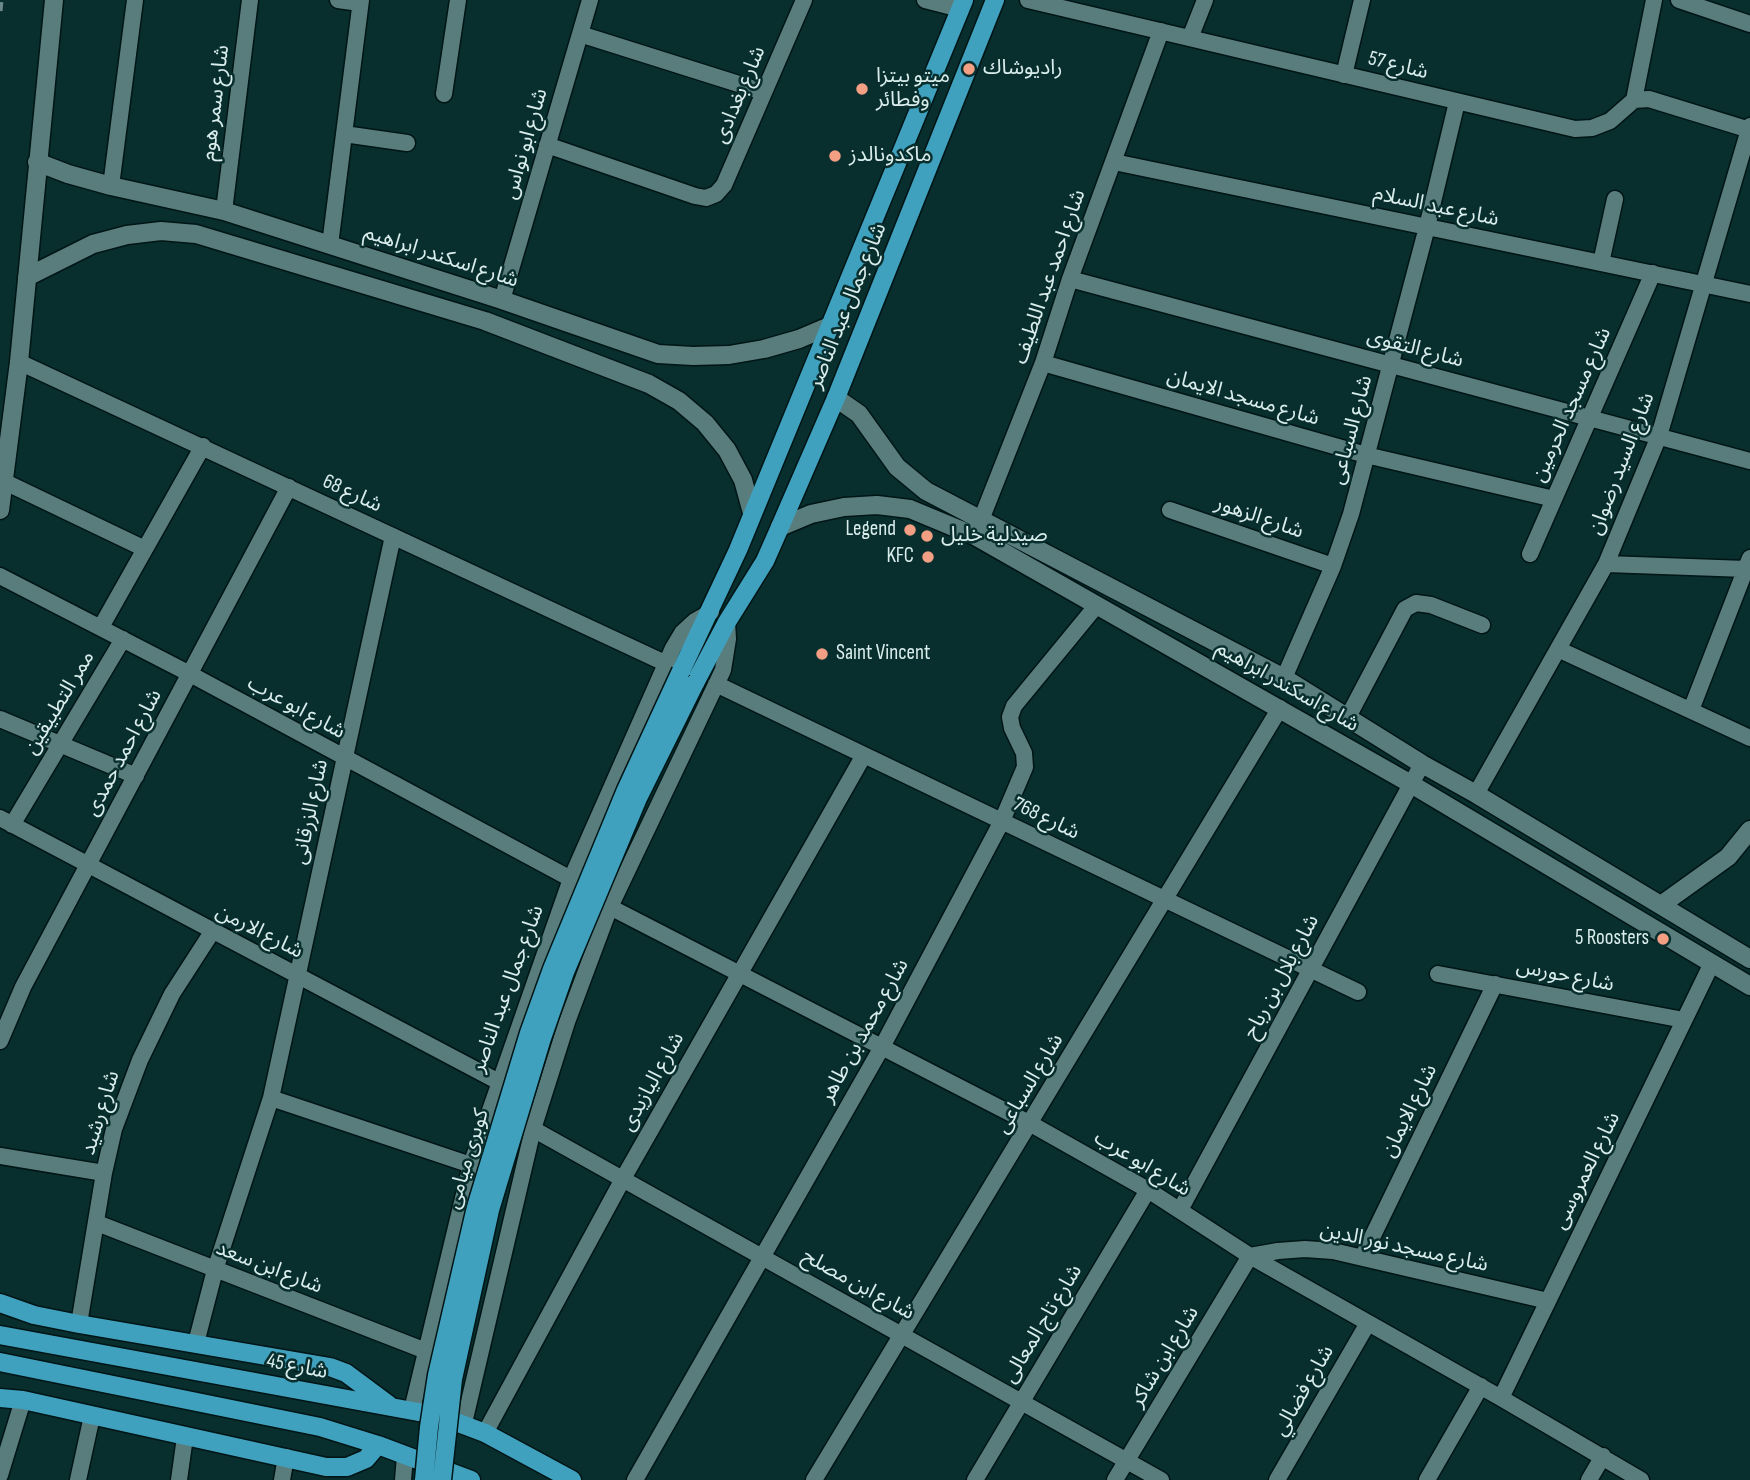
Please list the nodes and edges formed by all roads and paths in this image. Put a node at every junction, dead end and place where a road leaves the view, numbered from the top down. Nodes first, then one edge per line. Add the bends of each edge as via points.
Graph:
1 (54, 0) edge
2 (135, 0) edge
3 (250, 0) edge
4 (338, 0) edge
5 (458, 0) edge
6 (590, 0) edge
7 (804, 0) edge
8 (925, 0) edge
9 (995, 0) edge
10 (1028, 0) edge
11 (1205, 0) edge
12 (1362, 0) edge
13 (1654, 0) edge
14 (1679, 0) edge
15 (360, 1) edge
16 (962, 4) edge
17 (1750, 24) edge
18 (1161, 31) junction
19 (580, 34) junction
20 (1191, 38) junction
21 (1344, 75) junction
22 (764, 92) junction
23 (444, 94) dead end
24 (1634, 100) junction
25 (1457, 102) junction
26 (1750, 129) edge
27 (344, 134) junction
28 (407, 143) dead end
29 (547, 145) junction
30 (37, 162) junction
31 (1114, 162) junction
32 (111, 186) junction
33 (1615, 199) dead end
34 (200, 205) junction
35 (224, 211) junction
36 (1427, 226) junction
37 (196, 234) junction
38 (330, 245) junction
39 (1601, 263) junction
40 (1653, 273) junction
41 (27, 276) junction
42 (1070, 279) junction
43 (1703, 285) junction
44 (1750, 294) edge
45 (502, 300) junction
46 (832, 325) junction
47 (19, 362) junction
48 (1044, 363) junction
49 (1391, 365) junction
50 (836, 398) junction
51 (1589, 418) junction
52 (1659, 436) junction
53 (203, 446) junction
54 (1366, 456) junction
55 (1750, 461) edge
56 (5, 482) junction
57 (289, 487) junction
58 (1554, 499) junction
59 (0, 510) edge
60 (1170, 510) dead end
61 (752, 513) junction
62 (780, 527) junction
63 (978, 528) junction
64 (393, 536) junction
65 (145, 549) junction
66 (1530, 554) dead end
67 (1606, 564) junction
68 (1748, 564) edge
69 (1333, 566) junction
70 (0, 576) edge
71 (1097, 605) junction
72 (727, 622) junction
73 (1482, 625) dead end
74 (100, 628) junction
75 (123, 639) junction
76 (1560, 650) junction
77 (681, 673) junction
78 (190, 674) junction
79 (1284, 678) junction
80 (716, 684) junction
81 (1280, 708) junction
82 (1691, 710) junction
83 (1348, 717) junction
84 (0, 719) edge
85 (1750, 738) edge
86 (60, 744) junction
87 (864, 755) junction
88 (344, 758) junction
89 (1422, 764) junction
90 (136, 776) junction
91 (1411, 784) junction
92 (1476, 794) junction
93 (1002, 821) junction
94 (6, 822) edge
95 (1750, 830) edge
96 (87, 866) junction
97 (571, 879) junction
98 (1166, 900) junction
99 (1661, 905) junction
100 (610, 907) junction
101 (212, 932) junction
102 (1750, 959) edge
103 (1712, 963) junction
104 (1311, 969) junction
105 (739, 973) junction
106 (1438, 974) dead end
107 (297, 976) junction
108 (1495, 984) junction
109 (1750, 986) edge
110 (1358, 992) dead end
111 (1684, 1020) junction
112 (0, 1041) edge
113 (882, 1047) junction
114 (499, 1082) junction
115 (271, 1098) junction
116 (1031, 1124) junction
117 (533, 1129) junction
118 (0, 1156) edge
119 (471, 1164) junction
120 (104, 1173) junction
121 (624, 1177) junction
122 (1148, 1190) junction
123 (1180, 1210) junction
124 (97, 1223) junction
125 (762, 1255) junction
126 (1250, 1256) junction
127 (1363, 1256) junction
128 (215, 1269) junction
129 (1548, 1301) junction
130 (0, 1303) edge
131 (1368, 1323) junction
132 (79, 1324) junction
133 (0, 1335) edge
134 (903, 1335) junction
135 (196, 1343) junction
136 (426, 1350) junction
137 (0, 1362) edge
138 (1481, 1386) junction
139 (0, 1398) edge
140 (1502, 1398) junction
141 (23, 1400) junction
142 (1021, 1401) junction
143 (391, 1407) junction
144 (412, 1410) junction
145 (92, 1416) junction
146 (464, 1423) junction
147 (485, 1433) junction
148 (185, 1437) junction
149 (378, 1445) junction
150 (405, 1456) junction
151 (1603, 1456) junction
152 (286, 1457) junction
153 (1127, 1461) junction
154 (0, 1475) edge
155 (78, 1480) edge
156 (178, 1480) edge
157 (282, 1480) edge
158 (403, 1480) edge
159 (424, 1480) edge
160 (442, 1480) edge
161 (469, 1480) edge
162 (572, 1480) edge
163 (635, 1480) edge
164 (814, 1480) edge
165 (975, 1480) edge
166 (1115, 1480) edge
167 (1161, 1480) edge
168 (1278, 1480) edge
169 (1427, 1480) edge
170 (1589, 1480) edge
171 (1641, 1480) edge

1 - 30 street
2 - 32 street
3 - 35 street, شارع سمر هوم
4 - 15 street
5 - 23 street
6 - 19 street, شارع ابو نواس
7 - 22 street, شارع بغدادى
8 - 16 street
9 - 50 main road, شارع جمال عبد الناصر
10 - 18 street, شارع 57
11 - 20 street
12 - 21 street
13 - 24 street
14 - 17 street
15 - 27 street
16 - 46 main road, شارع جمال عبد الناصر
18 - 20 street, شارع 57
18 - 31 street, شارع احمد عبد اللطيف
19 - 22 street
19 - 29 street, شارع ابو نواس
20 - 21 street, شارع 57
21 - 25 street, شارع 57
22 - 29 street, شارع بغدادى via 724,185 706,198
24 - 25 street, شارع 57 via 1610,121 1575,129
24 - 26 street via 1663,102
25 - 36 street, شارع السباعى
26 - 43 street, شارع السيد رضوان
27 - 28 street
27 - 38 street
29 - 45 street, شارع ابو نواس
30 - 32 street, شارع اسكندر ابراهيم
30 - 41 street
31 - 36 street, شارع عبد السلام
31 - 42 street, شارع احمد عبد اللطيف
32 - 34 street, شارع اسكندر ابراهيم
33 - 39 street
34 - 35 street, شارع اسكندر ابراهيم
34 - 37 street
35 - 38 street, شارع اسكندر ابراهيم
36 - 39 street, شارع عبد السلام
36 - 49 street, شارع السباعى
37 - 41 street via 161,231 127,235 93,244
37 - 61 street via 485,321 649,384 679,401 727,450
38 - 45 street, شارع اسكندر ابراهيم
39 - 40 street, شارع عبد السلام
40 - 43 street, شارع عبد السلام
40 - 51 street, شارع مسجد الحرمين
41 - 47 street
42 - 48 street, شارع احمد عبد اللطيف
42 - 49 street, شارع التقوى
43 - 44 street, شارع عبد السلام
43 - 52 street, شارع السيد رضوان
45 - 46 street, شارع اسكندر ابراهيم via 658,354 729,355 799,339
46 - 61 main road, شارع جمال عبد الناصر
47 - 53 street, شارع 68
47 - 56 street
48 - 54 street, شارع مسجد الايمان
48 - 63 street, شارع احمد عبد اللطيف
49 - 51 street, شارع التقوى
49 - 54 street, شارع السباعى
50 - 62 main road, شارع جمال عبد الناصر
50 - 63 street, شارع اسكندر ابراهيم via 859,414 911,481
51 - 52 street, شارع التقوى
51 - 58 street, شارع مسجد الحرمين
52 - 55 street, شارع التقوى
52 - 67 street, شارع السيد رضوان
53 - 57 street, شارع 68
53 - 65 street
54 - 58 street, شارع مسجد الايمان
54 - 69 street, شارع السباعى
56 - 59 street
56 - 65 street
57 - 64 street, شارع 68
57 - 78 street, شارع احمد حمدى
58 - 66 street, شارع مسجد الحرمين
60 - 69 street, شارع الزهور
61 - 77 main road, شارع جمال عبد الناصر
62 - 63 street, شارع اسكندر ابراهيم via 844,506 877,505
62 - 72 main road, شارع جمال عبد الناصر
63 - 71 street, شارع اسكندر ابراهيم
63 - 79 street, شارع اسكندر ابراهيم
64 - 77 street, شارع 68
64 - 88 street, شارع الزرقانى
65 - 74 street
67 - 68 street
67 - 76 street, شارع السيد رضوان
68 - 82 street
69 - 79 street, شارع السباعى
70 - 74 street, شارع ابو عرب
71 - 81 street, شارع اسكندر ابراهيم
71 - 93 street, شارع محمد بن طاهر via 1014,706 1012,729 1024,753 1025,767
72 - 77 main road, شارع جمال عبد الناصر
72 - 80 street via 726,657
73 - 83 street via 1432,605 1416,603 1405,609
74 - 75 street, شارع ابو عرب
75 - 78 street, شارع ابو عرب
75 - 86 street, ممر التطبيقين
76 - 82 street
76 - 92 street, شارع السيد رضوان
77 - 97 street, شارع جمال عبد الناصر
77 - 159 main road, كوبرى ميامى, bridge via 625,790 529,1033 475,1207 437,1375
77 - 160 main road, كوبرى ميامى, bridge via 638,798 565,972 490,1210 453,1379
78 - 88 street, شارع ابو عرب
78 - 90 street, شارع احمد حمدى
79 - 83 street, شارع اسكندر ابراهيم
80 - 87 street, شارع 768
80 - 100 street
81 - 91 street, شارع اسكندر ابراهيم
81 - 98 street, شارع السباعى
82 - 85 street
83 - 89 street, شارع اسكندر ابراهيم
84 - 86 street
86 - 90 street
86 - 94 street, ممر التطبيقين
87 - 93 street, شارع 768
87 - 105 street, شارع اليازيدى
88 - 97 street, شارع ابو عرب
88 - 107 street, شارع الزرقانى
89 - 91 street, شارع بلال بن رباح
89 - 92 street, شارع اسكندر ابراهيم
90 - 96 street, شارع احمد حمدى
91 - 103 street, شارع اسكندر ابراهيم
91 - 104 street, شارع بلال بن رباح
92 - 99 street, شارع اسكندر ابراهيم
93 - 98 street, شارع 768
93 - 113 street, شارع محمد بن طاهر
94 - 96 street, شارع الارمن
95 - 99 street via 1728,857
96 - 101 street, شارع الارمن
96 - 112 street, شارع احمد حمدى
97 - 114 street, شارع جمال عبد الناصر
98 - 104 street, شارع 768
98 - 116 street, شارع السباعى
99 - 102 street, شارع اسكندر ابراهيم
100 - 105 street, شارع ابو عرب
100 - 117 street
101 - 107 street, شارع الارمن
101 - 120 street, شارع رشيد via 172,994 140,1060 114,1129
103 - 109 street, شارع اسكندر ابراهيم
103 - 111 street, شارع العمروسى
104 - 110 street, شارع 768
104 - 123 street, شارع بلال بن رباح
105 - 113 street, شارع ابو عرب
105 - 121 street, شارع اليازيدى
106 - 108 street, شارع حورس
107 - 114 street, شارع الارمن
107 - 115 street, شارع الزرقانى
108 - 111 street, شارع حورس
108 - 127 street, شارع الايمان
111 - 129 street, شارع العمروسى
113 - 116 street, شارع ابو عرب
113 - 125 street, شارع محمد بن طاهر
114 - 119 street, شارع جمال عبد الناصر
115 - 119 street
115 - 128 street, شارع الزرقانى
116 - 122 street, شارع ابو عرب
116 - 134 street, شارع السباعى
117 - 121 street, شارع ابن مصلح
117 - 146 street
118 - 120 street
119 - 136 street, شارع جمال عبد الناصر
120 - 124 street, شارع رشيد
121 - 125 street, شارع ابن مصلح
121 - 147 street, شارع اليازيدى
122 - 123 street, شارع ابو عرب
122 - 142 street, شارع تاج المعالى
123 - 126 street, شارع ابو عرب
124 - 128 street, شارع ابن سعد
124 - 132 street, شارع رشيد
125 - 134 street, شارع ابن مصلح
125 - 163 street, شارع محمد بن طاهر
126 - 127 street, شارع مسجد نور الدين via 1305,1249
126 - 131 street, شارع ابو عرب
126 - 153 street, شارع ابن شاكر
127 - 129 street, شارع مسجد نور الدين
128 - 135 street, شارع الزرقانى
128 - 136 street, شارع ابن سعد
129 - 140 street, شارع العمروسى
130 - 132 main road
131 - 138 street, شارع ابو عرب
131 - 168 street, شارع فضالي
132 - 135 main road
133 - 143 main road, شارع 45
134 - 142 street, شارع ابن مصلح
134 - 164 street, شارع السباعى
135 - 143 main road via 330,1367 346,1373
136 - 144 street, شارع جمال عبد الناصر
137 - 149 main road via 320,1427
138 - 140 street, شارع ابو عرب
138 - 169 street
139 - 141 main road
140 - 151 street, شارع ابو عرب
141 - 145 main road
141 - 154 street
142 - 153 street, شارع ابن مصلح
142 - 165 street, شارع تاج المعالى
143 - 144 main road, شارع 45
144 - 146 main road, شارع 45
145 - 148 main road
145 - 155 street
146 - 147 main road, شارع 45
147 - 162 main road, شارع 45
148 - 152 main road
148 - 156 street
149 - 150 main road
149 - 152 main road via 366,1459 347,1467
150 - 158 street
150 - 161 main road
151 - 170 street
151 - 171 street, شارع ابو عرب
152 - 157 street
153 - 166 street, شارع ابن شاكر
153 - 167 street, شارع ابن مصلح

